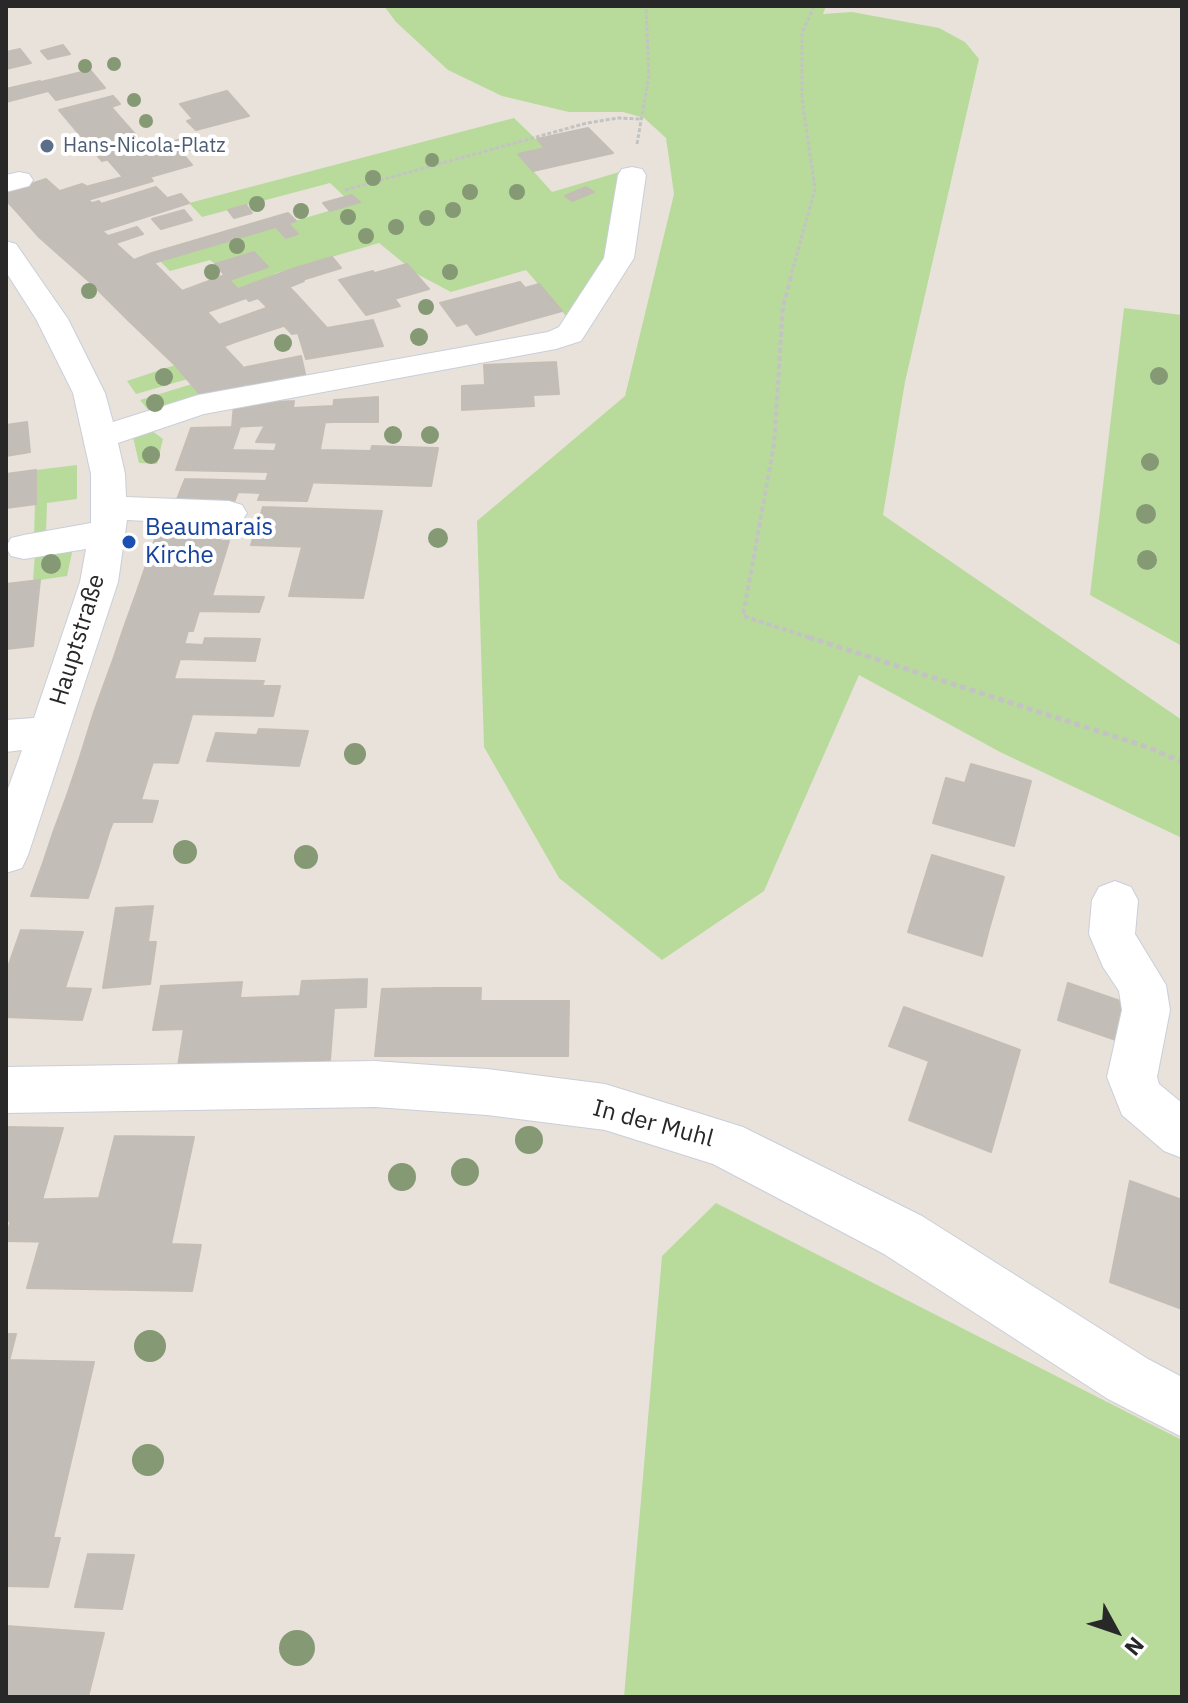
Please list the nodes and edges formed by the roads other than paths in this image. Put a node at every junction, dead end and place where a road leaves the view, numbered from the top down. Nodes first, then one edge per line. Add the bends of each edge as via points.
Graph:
1 (632, 175) road end
2 (6, 250) edge
3 (101, 437) junction
4 (229, 513) dead end
5 (108, 521) junction
6 (24, 547) dead end
7 (49, 732) junction
8 (6, 736) edge
9 (6, 855) edge
10 (1115, 900) dead end
11 (6, 1090) edge
12 (1182, 1134) edge
13 (1182, 1408) edge

1 - 3 street via 619,258 570,334 198,405
2 - 3 street, Hauptstraße via 75,360
3 - 5 street, Hauptstraße
4 - 5 street
5 - 6 street
5 - 7 street, Hauptstraße via 99,582
7 - 8 street
7 - 9 street, Hauptstraße
10 - 12 street via 1112,934 1142,985 1146,1010 1132,1077 1140,1099
11 - 13 street, In der Muhl via 375,1084 605,1107 725,1144 903,1235

